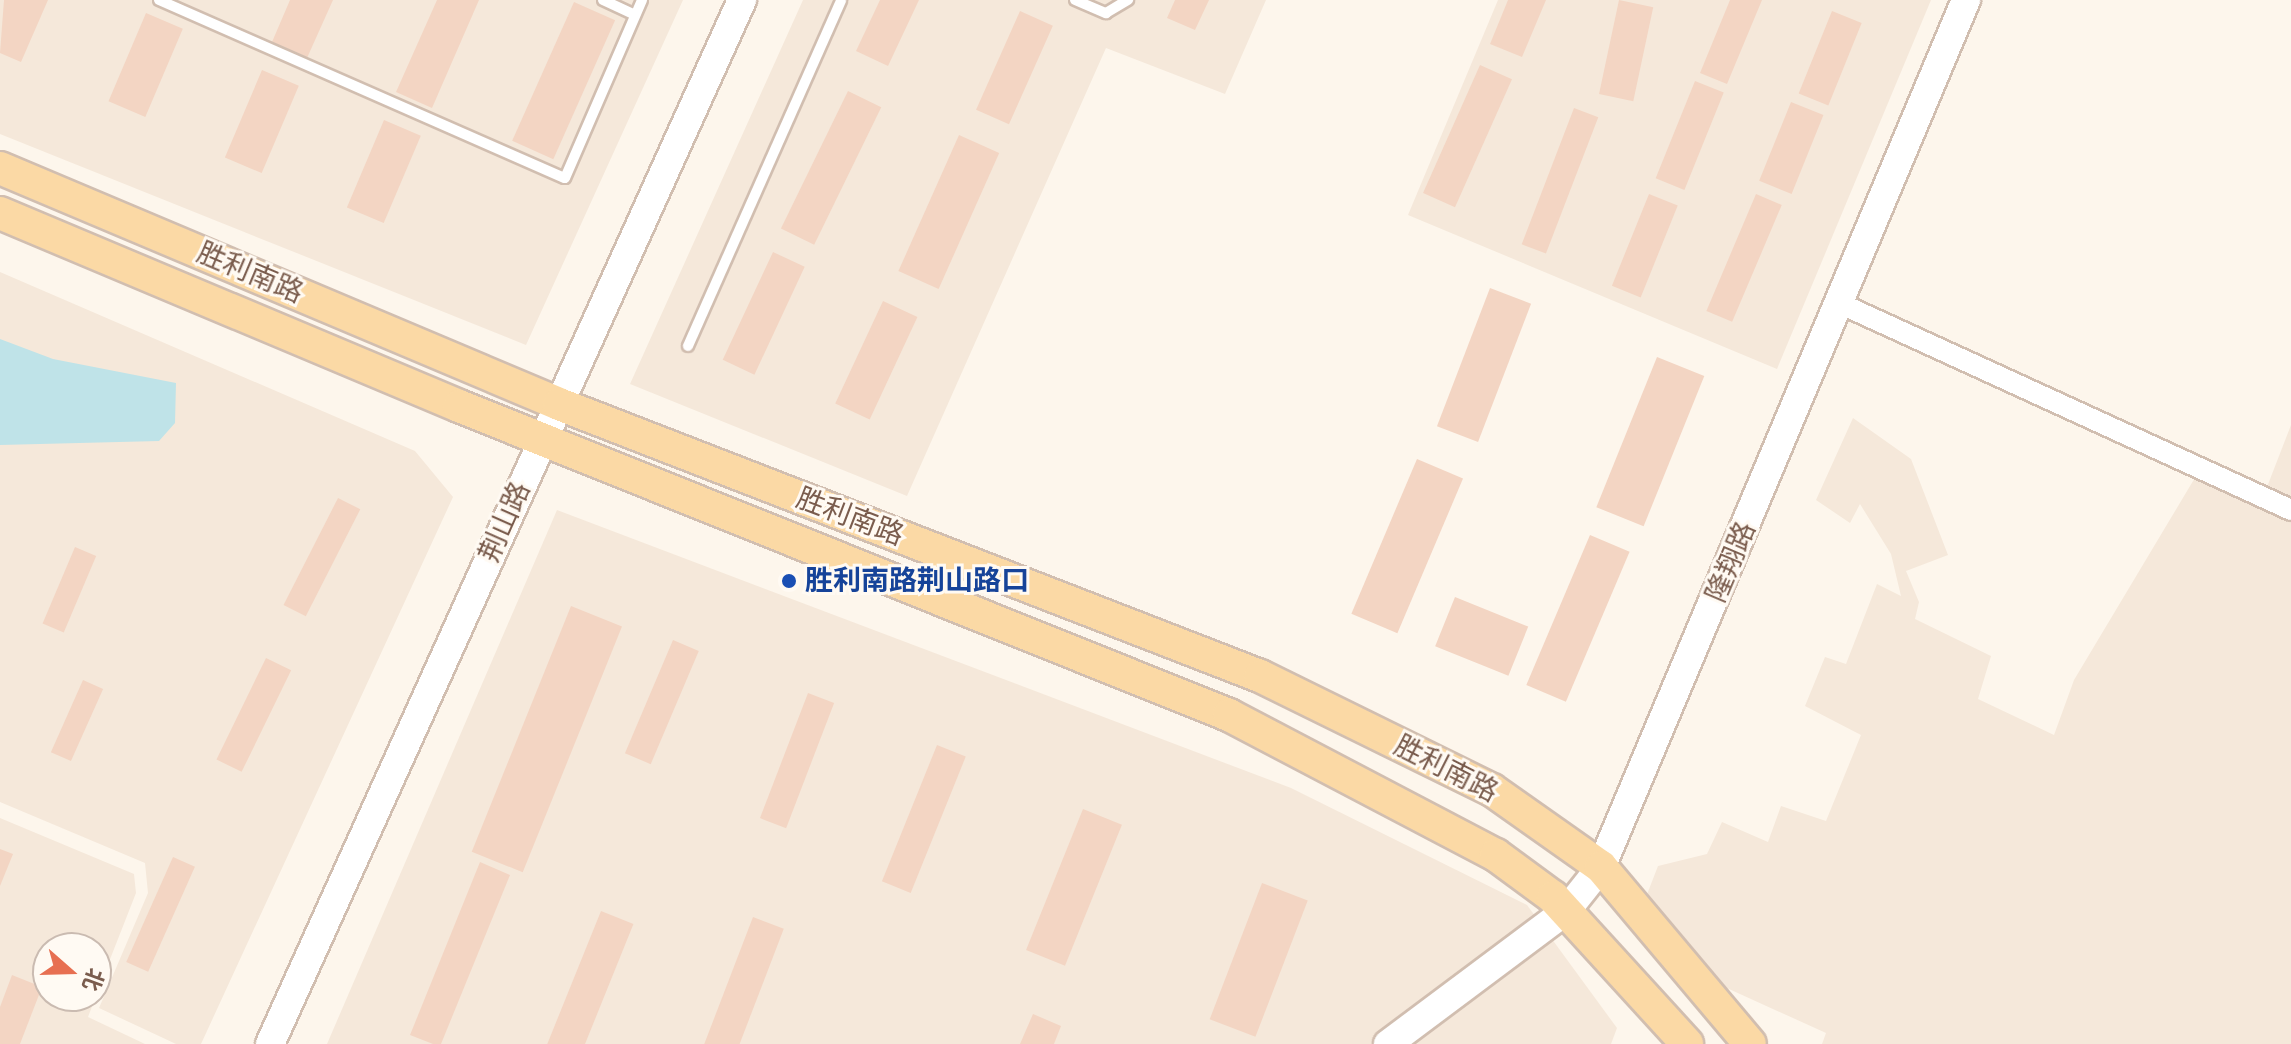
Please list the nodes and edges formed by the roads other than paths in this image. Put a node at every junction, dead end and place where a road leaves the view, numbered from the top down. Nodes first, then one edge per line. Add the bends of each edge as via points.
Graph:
1 (159, 0) edge
2 (603, 0) edge
3 (642, 0) edge
4 (742, 0) edge
5 (841, 0) edge
6 (1075, 0) edge
7 (1128, 0) edge
8 (1966, 0) edge
9 (635, 15) junction
10 (0, 168) edge
11 (0, 213) edge
12 (1839, 303) junction
13 (688, 346) dead end
14 (559, 404) junction
15 (542, 439) junction
16 (2291, 510) edge
17 (1601, 867) junction
18 (1566, 911) junction
19 (270, 1044) edge
20 (1388, 1044) edge
21 (1687, 1044) edge
22 (1750, 1044) edge

1 - 9 lane via 565,178
2 - 9 lane
3 - 9 lane
4 - 14 street, 荆山路
5 - 13 lane
6 - 7 lane via 1106,13
8 - 12 street, 隆翔路
10 - 14 main road, 胜利南路
11 - 15 main road, 胜利南路
12 - 16 street
12 - 17 street, 隆翔路
14 - 15 street, 荆山路
14 - 17 main road, 胜利南路 via 1260,676 1492,790
15 - 18 main road, 胜利南路 via 1229,715 1496,855
15 - 19 street, 荆山路
17 - 18 street, 隆翔路
17 - 22 main road, 胜利南路
18 - 20 street, 隆翔路
18 - 21 main road, 胜利南路

